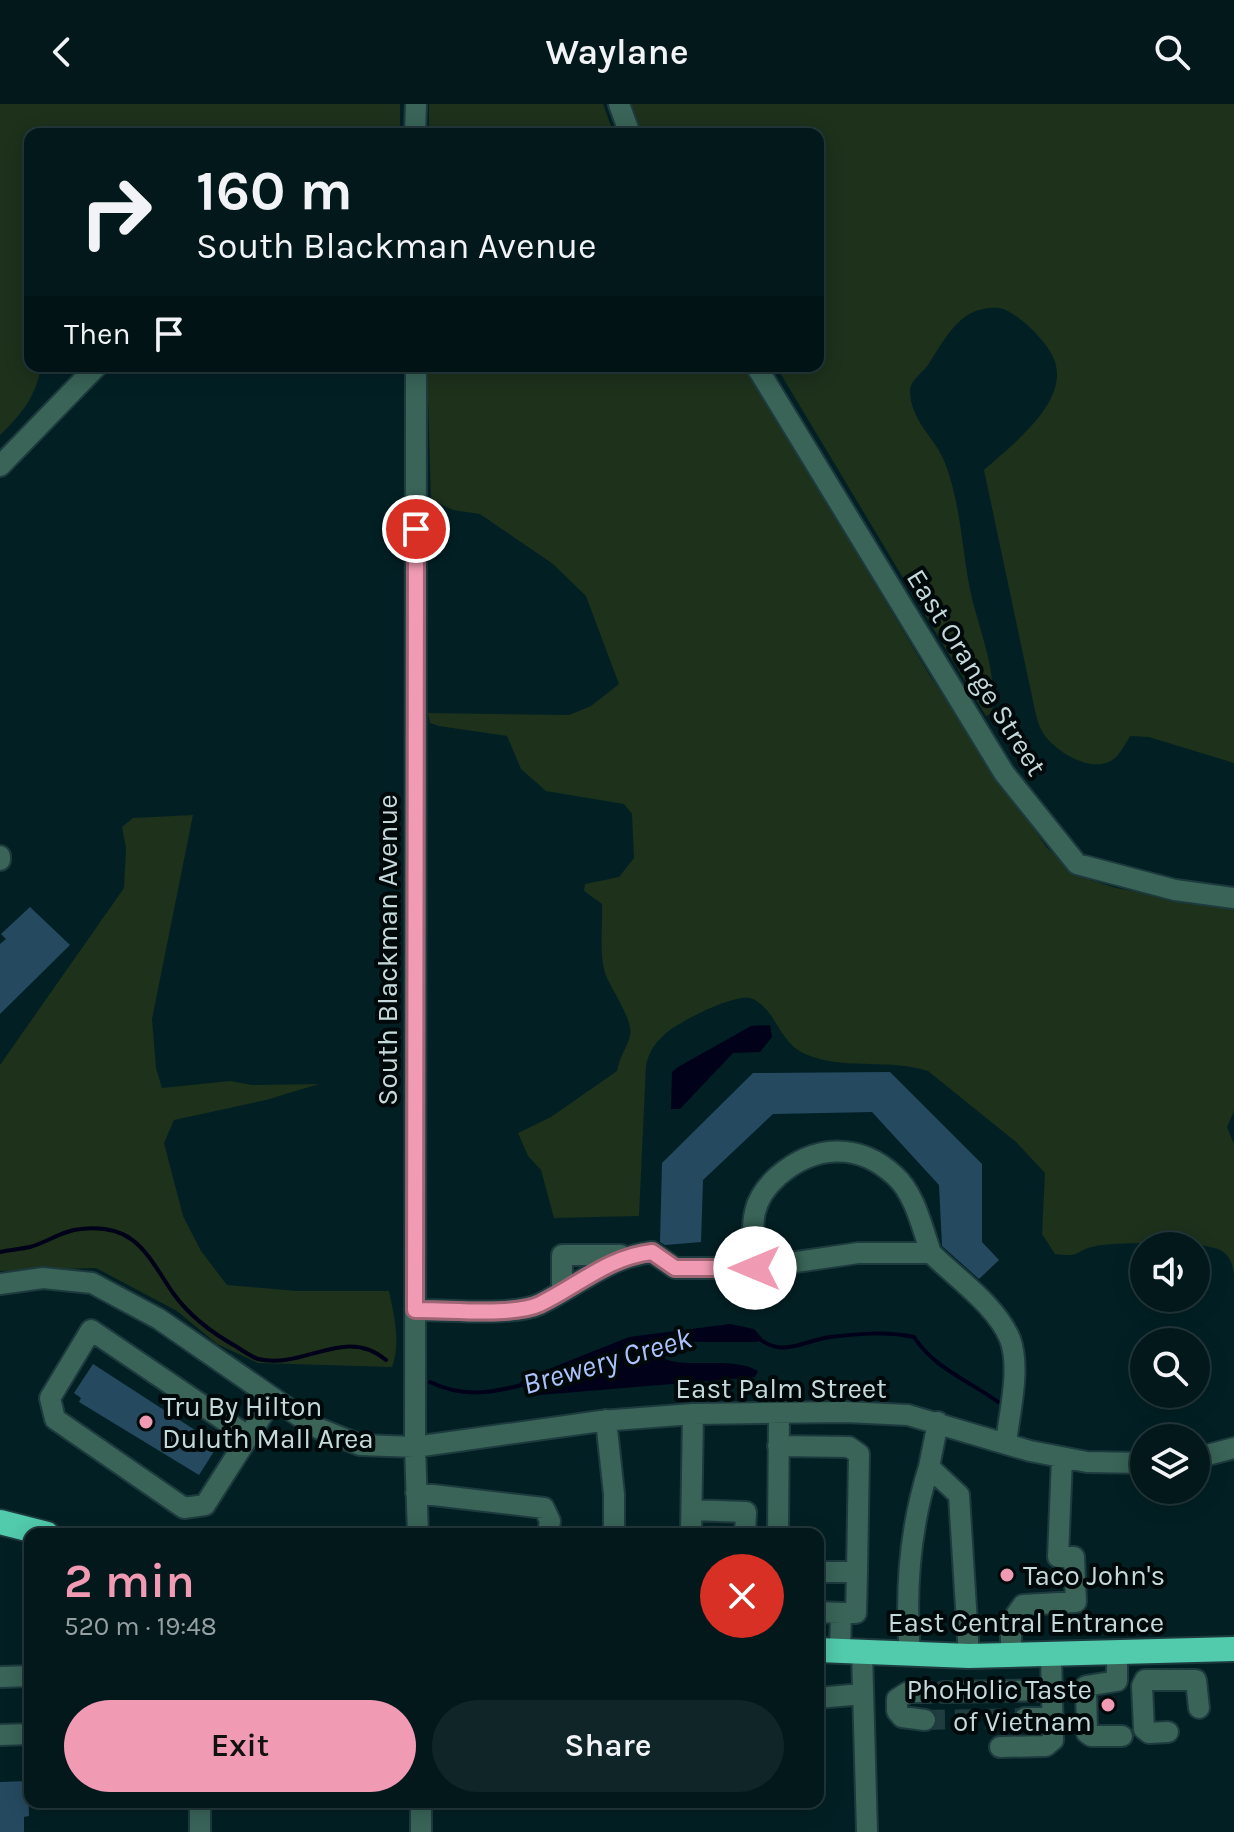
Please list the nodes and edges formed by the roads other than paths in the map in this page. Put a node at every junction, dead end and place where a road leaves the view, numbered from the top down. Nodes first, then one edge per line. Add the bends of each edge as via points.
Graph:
1 (416, 104) edge
2 (619, 104) edge
3 (415, 128) edge
4 (628, 128) edge
5 (91, 372) edge
6 (416, 372) edge
7 (760, 372) edge
8 (0, 466) edge
9 (1234, 898) edge
10 (931, 1253) junction
11 (625, 1255) junction
12 (755, 1268) junction
13 (0, 1284) edge
14 (562, 1289) junction
15 (415, 1310) junction
16 (273, 1398) junction
17 (779, 1413) junction
18 (693, 1414) junction
19 (606, 1420) junction
20 (938, 1422) junction
21 (249, 1437) junction
22 (1006, 1444) junction
23 (778, 1446) junction
24 (415, 1447) junction
25 (1234, 1448) edge
26 (1210, 1454) edge
27 (1062, 1458) junction
28 (1130, 1463) edge
29 (929, 1467) junction
30 (416, 1493) junction
31 (692, 1510) junction
32 (0, 1522) edge
33 (24, 1528) edge
34 (418, 1528) edge
35 (549, 1528) edge
36 (614, 1528) edge
37 (691, 1528) edge
38 (745, 1528) edge
39 (778, 1528) edge
40 (0, 1535) edge
41 (24, 1537) edge
42 (824, 1572) edge
43 (857, 1572) junction
44 (824, 1612) edge
45 (841, 1613) junction
46 (1234, 1649) edge
47 (840, 1651) edge
48 (1167, 1652) junction
49 (1117, 1653) junction
50 (1051, 1654) junction
51 (910, 1655) junction
52 (1011, 1655) junction
53 (969, 1656) junction
54 (24, 1676) edge
55 (0, 1677) edge
56 (1168, 1680) junction
57 (1052, 1690) junction
58 (862, 1694) junction
59 (824, 1697) edge
60 (1199, 1708) dead end
61 (1025, 1718) tunnel mouth
62 (1053, 1718) junction
63 (925, 1720) tunnel mouth
64 (1168, 1732) dead end
65 (24, 1734) edge
66 (0, 1735) edge
67 (1122, 1736) dead end
68 (1000, 1747) dead end
69 (200, 1808) edge
70 (421, 1808) edge
71 (200, 1832) edge
72 (421, 1832) edge
73 (867, 1832) edge

1 - 3 street
2 - 4 street
5 - 8 street
6 - 15 street, South Blackman Avenue
7 - 9 street, East Orange Street via 1004,773 1077,864 1175,890
10 - 12 street via 858,1253
10 - 12 street via 915,1207 897,1177 867,1155 832,1149 796,1161 768,1185 755,1211
10 - 22 street via 994,1315 1010,1340 1013,1371
11 - 12 street via 652,1252 675,1268
11 - 14 street
11 - 14 street via 562,1255
13 - 16 street, East Palm Street via 43,1278 92,1283 159,1319
14 - 15 street via 525,1307
15 - 24 street, South Blackman Avenue
16 - 21 street
16 - 24 street, East Palm Street via 315,1427 360,1445
17 - 18 street, East Palm Street
17 - 20 street, East Palm Street via 908,1415
17 - 23 street
18 - 19 street, East Palm Street
18 - 31 street
19 - 24 street, East Palm Street
19 - 36 street
20 - 22 street, East Palm Street
20 - 29 street
21 - 21 street via 205,1505 184,1508 55,1419 50,1398 91,1330
22 - 27 street, East Palm Street
23 - 39 street
23 - 43 street via 849,1447 859,1454
24 - 30 street, South Blackman Avenue
25 - 26 street
27 - 28 street, East Palm Street
27 - 52 street via 1058,1557 1074,1557 1076,1602 1023,1605 1011,1622
29 - 51 street via 915,1513
29 - 53 street via 959,1495
30 - 34 street, South Blackman Avenue
30 - 35 street via 544,1508
31 - 37 street
31 - 38 street via 746,1512
32 - 33 highway
40 - 41 highway
42 - 43 street
43 - 45 street via 856,1613
44 - 45 street
45 - 47 street
46 - 48 highway, East Central Entrance
47 - 51 highway, East Central Entrance
47 - 58 street
48 - 49 highway, East Central Entrance
48 - 56 street
49 - 50 highway, East Central Entrance
49 - 67 street via 1117,1681 1086,1686 1087,1733
50 - 52 highway, East Central Entrance
50 - 57 street
51 - 53 highway, East Central Entrance
52 - 53 highway, East Central Entrance
54 - 55 street
56 - 60 street via 1196,1680
56 - 64 street via 1145,1680 1142,1686 1144,1729
57 - 62 street
57 - 63 street via 908,1692 897,1699 902,1717
58 - 59 street
58 - 73 street
61 - 62 street
62 - 68 street via 1051,1743
65 - 66 street
69 - 71 street
70 - 72 street

